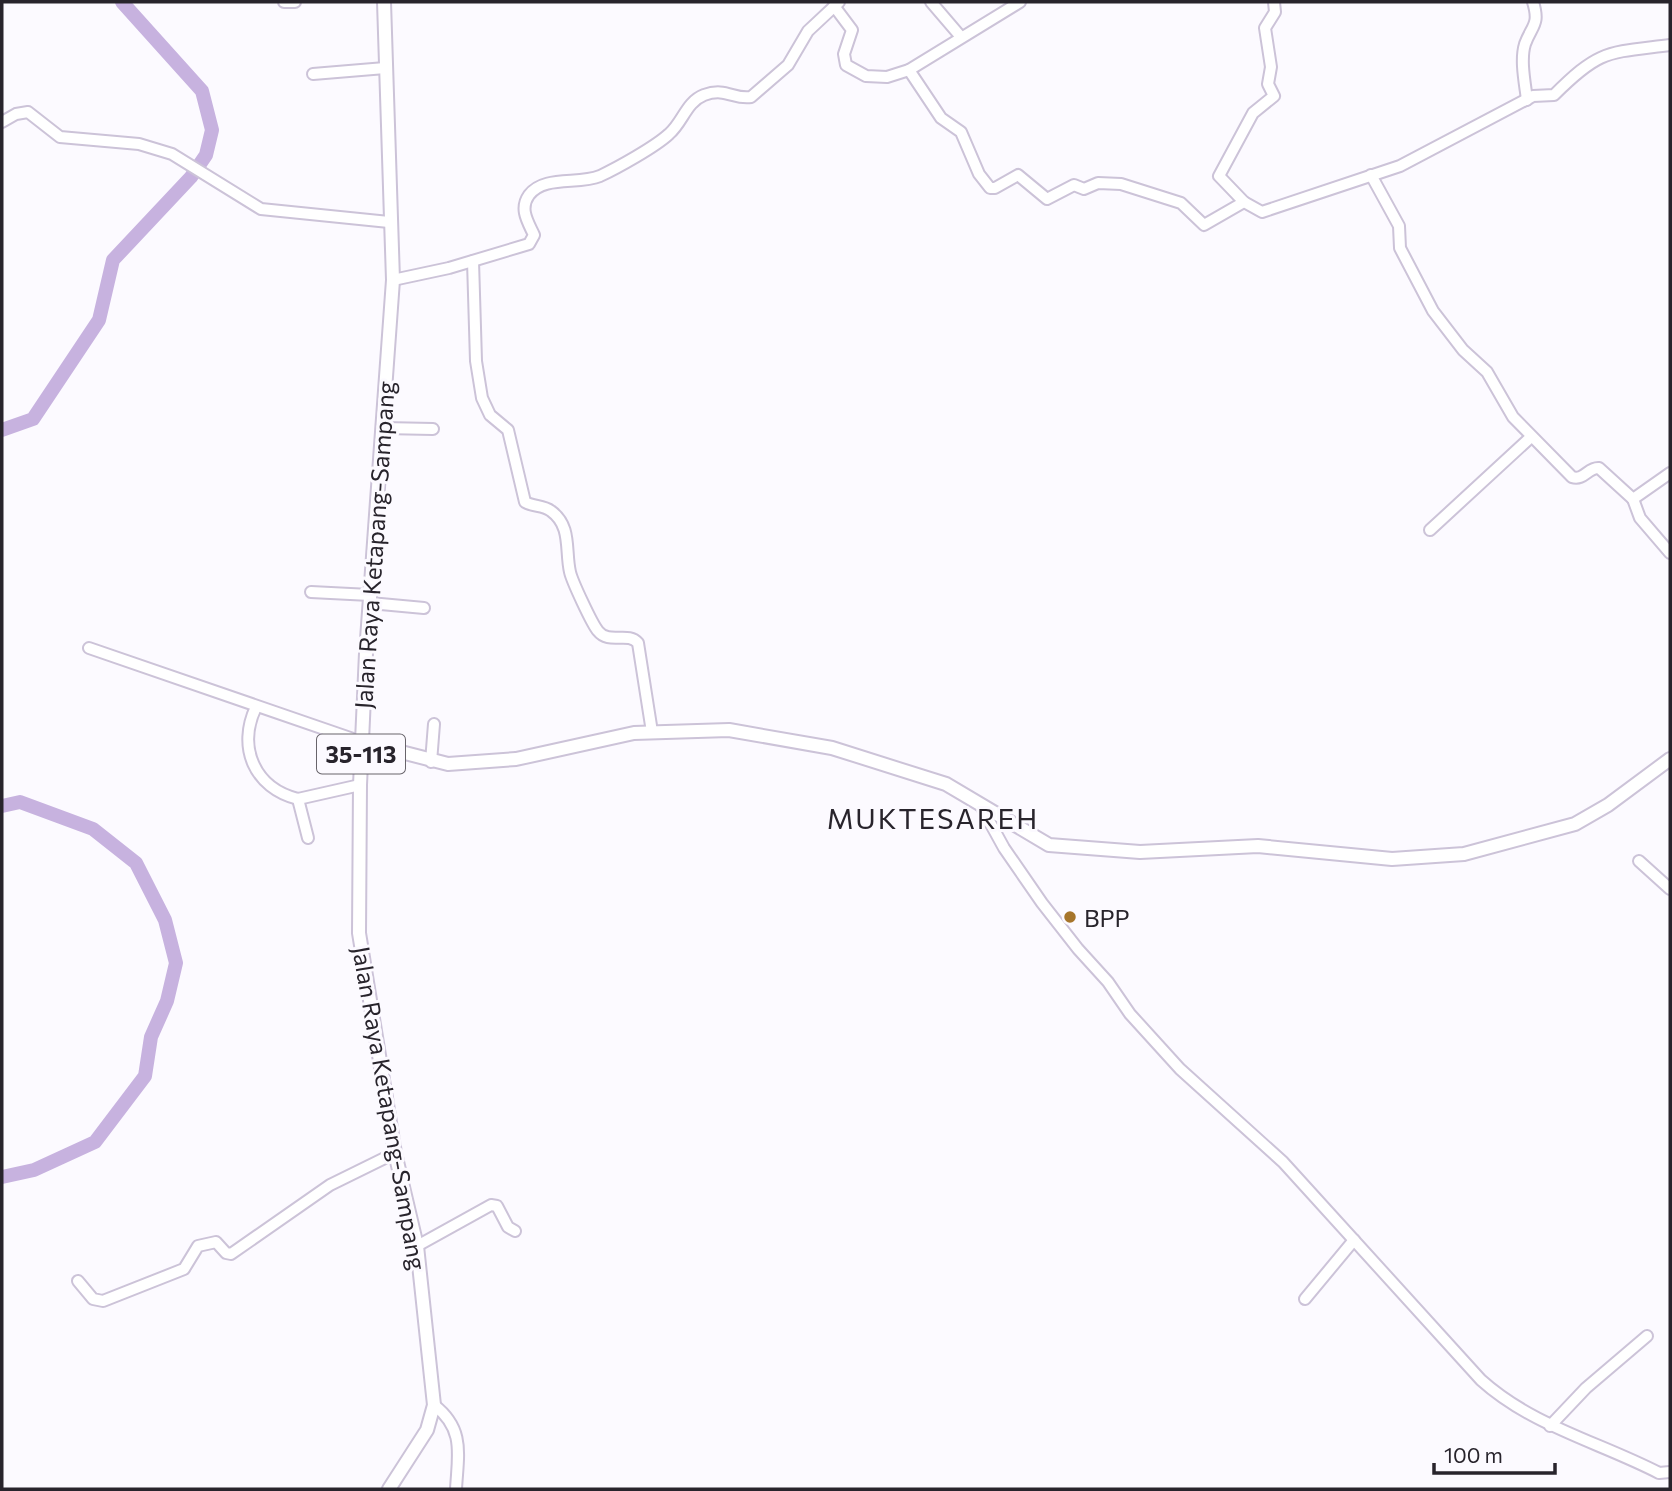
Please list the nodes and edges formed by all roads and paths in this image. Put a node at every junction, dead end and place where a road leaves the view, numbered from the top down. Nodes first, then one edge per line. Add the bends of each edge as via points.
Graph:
1 (284, 2) edge
2 (295, 2) edge
3 (384, 2) edge
4 (931, 2) edge
5 (1020, 2) edge
6 (1274, 2) edge
7 (1533, 2) edge
8 (836, 4) edge
9 (961, 37) junction
10 (1670, 45) edge
11 (385, 68) junction
12 (909, 70) junction
13 (313, 74) dead end
14 (1527, 100) junction
15 (2, 122) edge
16 (1371, 176) junction
17 (1244, 202) junction
18 (389, 222) junction
19 (473, 261) junction
20 (393, 280) junction
21 (383, 428) junction
22 (433, 429) dead end
23 (1531, 437) junction
24 (1670, 473) edge
25 (1633, 499) junction
26 (1430, 530) dead end
27 (1670, 553) edge
28 (312, 592) dead end
29 (370, 599) junction
30 (424, 608) dead end
31 (89, 648) dead end
32 (256, 708) junction
33 (434, 724) dead end
34 (652, 732) junction
35 (362, 742) junction
36 (1670, 759) edge
37 (430, 762) junction
38 (360, 785) junction
39 (298, 799) junction
40 (982, 807) junction
41 (308, 838) dead end
42 (1639, 861) dead end
43 (1670, 889) edge
44 (395, 1153) junction
45 (515, 1231) dead end
46 (1354, 1240) junction
47 (417, 1246) junction
48 (78, 1281) dead end
49 (1305, 1299) dead end
50 (1647, 1336) dead end
51 (434, 1405) junction
52 (1550, 1426) junction
53 (1668, 1475) edge
54 (389, 1489) edge
55 (456, 1489) edge

1 - 2 street
3 - 11 main road, Jalan Raya Ketapang-Sampang / 35-113
4 - 9 street
5 - 9 street
6 - 17 street via 1275,12 1265,28 1271,67 1268,84 1274,96 1253,113 1219,176
7 - 14 street via 1535,27 1525,44 1523,64
8 - 12 street via 851,26 844,54 849,68 878,78
8 - 19 street via 808,31 788,65 757,94 747,98 726,91 703,96 690,105 666,137 609,171 581,181 537,187 524,208 534,235 531,242
9 - 12 street
10 - 14 street via 1610,52 1584,66 1554,95
11 - 13 street
11 - 18 main road, Jalan Raya Ketapang-Sampang / 35-113
12 - 17 street via 941,118 961,132 990,188 1018,175 1048,199 1074,185 1084,189 1115,183 1181,204 1204,225
14 - 16 street via 1408,162
15 - 18 street via 28,112 60,137 172,153 261,209
16 - 17 street via 1262,212
16 - 23 street via 1399,226 1400,248 1433,311 1487,372 1513,417
18 - 20 main road, Jalan Raya Ketapang-Sampang / 35-113
19 - 20 street
19 - 34 street via 475,349 482,398 490,415 507,428 524,501 551,511 561,523 571,576 598,631 607,638 631,638 638,643
20 - 21 main road, Jalan Raya Ketapang-Sampang / 35-113
21 - 22 street
21 - 29 main road, Jalan Raya Ketapang-Sampang / 35-113
23 - 25 street via 1572,477 1599,468
23 - 26 street
24 - 25 street
25 - 27 street via 1640,518
28 - 29 street
29 - 30 street
29 - 35 main road, Jalan Raya Ketapang-Sampang / 35-113
31 - 32 street
32 - 35 street
32 - 39 street via 246,744 252,764 267,783
33 - 37 street
34 - 37 main road via 597,739 516,759
34 - 40 main road via 729,730 832,748 946,784
35 - 37 main road
35 - 38 main road, Jalan Raya Ketapang-Sampang / 35-113
36 - 40 main road via 1575,824 1464,854 1376,858 1258,846 1140,852 1049,845
38 - 39 street
38 - 44 main road, Jalan Raya Ketapang-Sampang / 35-113 via 359,933
39 - 41 street
40 - 46 street via 1003,848 1042,903 1130,1014 1180,1069 1283,1163
42 - 43 street
44 - 47 main road, Jalan Raya Ketapang-Sampang / 35-113
44 - 48 street via 330,1185 231,1254 217,1242 198,1246 184,1269 103,1301 93,1298
45 - 47 street via 497,1206 491,1205
46 - 49 street
46 - 52 street via 1481,1380
47 - 51 main road, Jalan Raya Ketapang-Sampang / 35-113
50 - 52 street
51 - 54 main road, Jalan Raya Ketapang-Sampang / 35-113 via 427,1430
51 - 55 street via 457,1433
52 - 53 street

